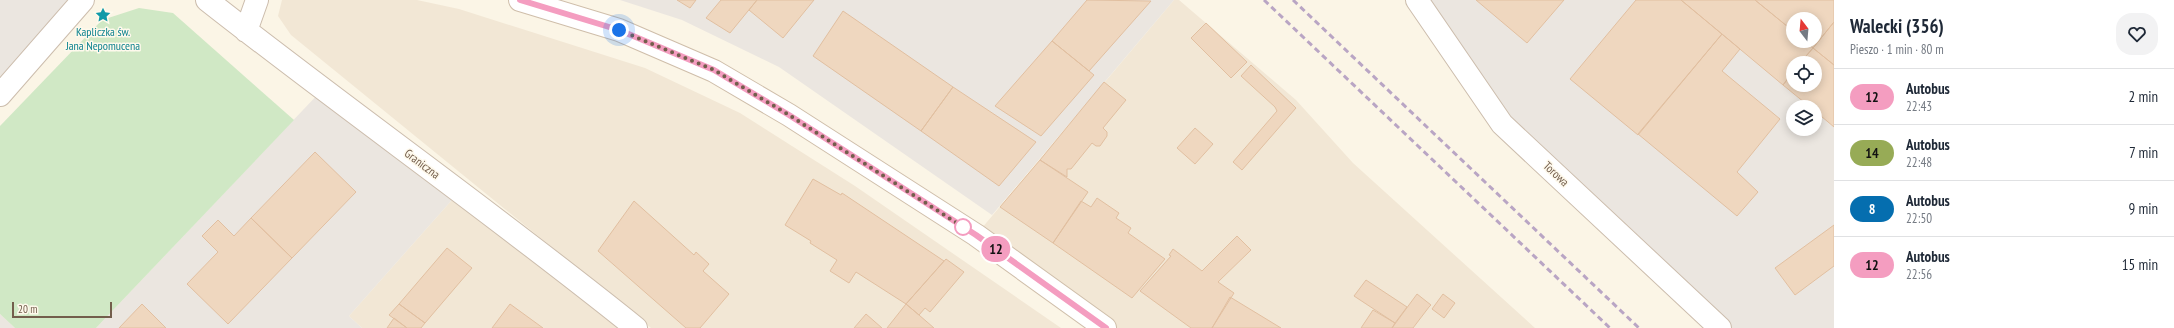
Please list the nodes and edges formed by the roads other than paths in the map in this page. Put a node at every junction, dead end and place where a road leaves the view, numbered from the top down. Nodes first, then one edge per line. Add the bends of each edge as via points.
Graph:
1 (83, 0) edge
2 (207, 0) edge
3 (257, 0) edge
4 (520, 0) edge
5 (1417, 0) edge
6 (246, 31) junction
7 (0, 95) edge
8 (636, 328) edge
9 (1106, 328) edge
10 (1720, 328) edge

1 - 7 street
2 - 6 street, Graniczna
3 - 6 street
4 - 9 street via 619,30 714,70 976,235
5 - 10 street, Torowa via 1502,124
6 - 8 street, Graniczna via 568,273

